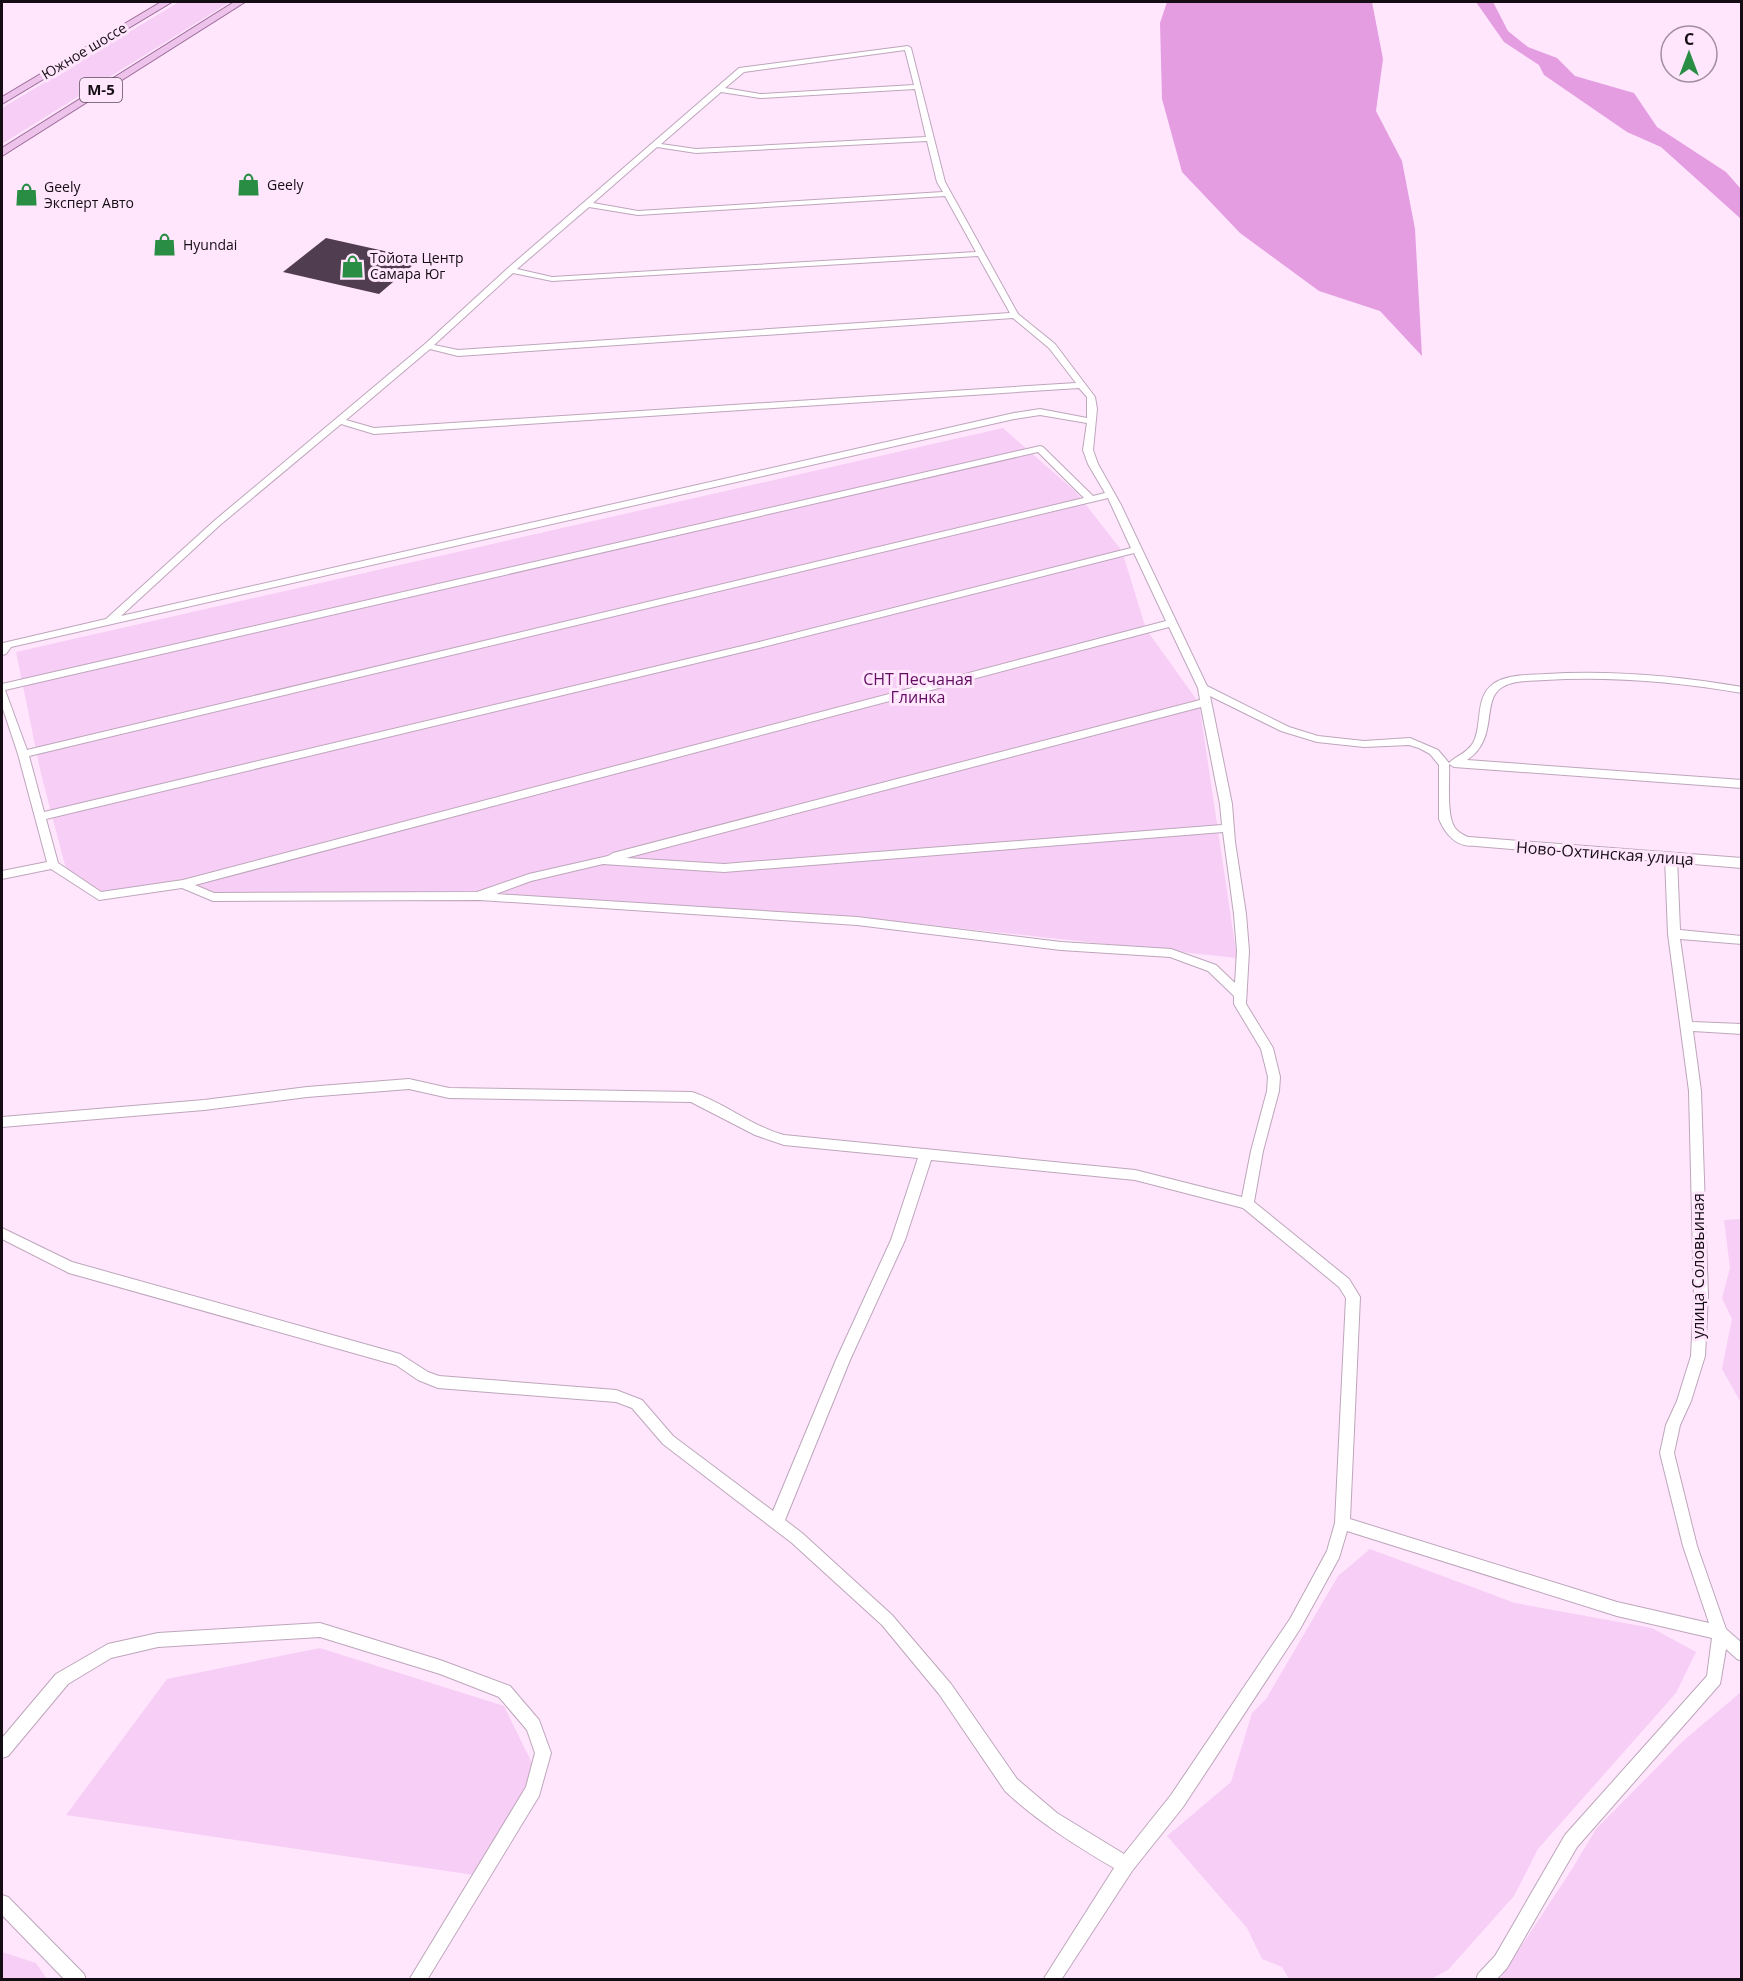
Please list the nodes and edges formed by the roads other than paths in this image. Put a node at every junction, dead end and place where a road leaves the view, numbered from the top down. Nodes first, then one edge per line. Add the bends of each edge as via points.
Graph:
1 (167, 2) edge
2 (240, 2) edge
3 (918, 87) junction
4 (721, 90) junction
5 (2, 101) edge
6 (930, 140) junction
7 (656, 145) junction
8 (2, 153) edge
9 (947, 194) junction
10 (588, 204) junction
11 (979, 254) junction
12 (511, 270) junction
13 (1015, 315) junction
14 (428, 346) junction
15 (1083, 385) junction
16 (341, 421) junction
17 (1092, 422) junction
18 (1110, 495) junction
19 (1091, 500) junction
20 (1137, 549) junction
21 (110, 621) junction
22 (1171, 623) junction
23 (2, 652) edge
24 (2, 687) edge
25 (1203, 688) junction
26 (1742, 690) edge
27 (2, 692) edge
28 (1206, 702) junction
29 (23, 754) junction
30 (1456, 763) junction
31 (1444, 764) junction
32 (1742, 784) edge
33 (40, 817) junction
34 (1228, 828) junction
35 (1469, 842) joint
36 (1671, 858) junction
37 (603, 860) junction
38 (1742, 863) edge
39 (53, 865) junction
40 (2, 875) edge
41 (183, 884) junction
42 (478, 896) junction
43 (1674, 934) junction
44 (1742, 940) edge
45 (1239, 993) junction
46 (1687, 1026) junction
47 (1742, 1029) edge
48 (2, 1122) edge
49 (926, 1154) junction
50 (1246, 1204) junction
51 (2, 1233) edge
52 (776, 1523) junction
53 (1342, 1523) junction
54 (1720, 1633) junction
55 (1742, 1654) edge
56 (2, 1750) edge
57 (1126, 1865) junction
58 (2, 1903) edge
59 (78, 1980) edge
60 (417, 1980) edge
61 (1052, 1980) edge
62 (1484, 1980) edge

1 - 5 main road, Южное шоссе / М-5
2 - 8 main road, М-5
3 - 4 street via 760,96
3 - 4 street via 908,48 742,70
3 - 6 street
4 - 7 street
6 - 7 street via 696,151
6 - 9 street
7 - 10 street
9 - 10 street via 638,213
9 - 11 street
10 - 12 street
11 - 12 street via 552,279
11 - 13 street
12 - 14 street
13 - 14 street via 458,353
13 - 15 street via 1053,346
14 - 16 street
15 - 16 street via 374,431
15 - 17 street via 1091,397
16 - 21 street via 217,523
17 - 18 street via 1088,450
17 - 21 street via 1040,412 1020,415
18 - 19 street
18 - 20 street
19 - 24 street via 1040,449
19 - 29 street
20 - 22 street
20 - 33 street via 759,645
21 - 23 street via 7,645
22 - 25 street
22 - 41 street
25 - 28 street
25 - 31 street via 1285,729 1364,744 1410,741 1434,752
26 - 30 street via 1632,678 1513,680 1498,685 1489,695 1477,747
27 - 29 street
28 - 34 street
28 - 37 street
29 - 33 street
30 - 31 street
30 - 32 street
31 - 35 street via 1445,819 1453,834
33 - 39 street
34 - 37 street via 724,868
34 - 45 street via 1243,951
35 - 36 street, Ново-Охтинская улица
36 - 38 street, Ново-Охтинская улица
36 - 43 street, улица Соловьиная
37 - 42 street via 529,878
39 - 40 street
39 - 41 street via 99,896
41 - 42 street via 213,897
42 - 45 street via 856,921 1062,946 1171,953 1212,968
43 - 44 street
43 - 46 street, улица Соловьиная
45 - 50 street via 1245,1016 1267,1048 1274,1077 1274,1091
46 - 47 street
46 - 54 street, улица Соловьиная via 1695,1090 1701,1296 1698,1356 1673,1425 1667,1454 1690,1546
48 - 49 street via 409,1084 449,1093 692,1097 764,1136
49 - 50 street via 1135,1175
49 - 52 street via 898,1240 843,1360
50 - 53 street via 1344,1283 1353,1297
51 - 52 street via 69,1267 400,1360 438,1382 616,1396 637,1404 668,1440
52 - 57 street via 887,1620 945,1689 1022,1797 1077,1837
53 - 54 street via 1617,1609
53 - 57 street via 1334,1553 1295,1624 1177,1801
54 - 55 street, улица Соловьиная
54 - 62 street via 1714,1678 1570,1841 1501,1962
56 - 60 street via 62,1679 108,1651 158,1640 320,1630 504,1691 533,1725 543,1753 533,1790
57 - 61 street
58 - 59 street

